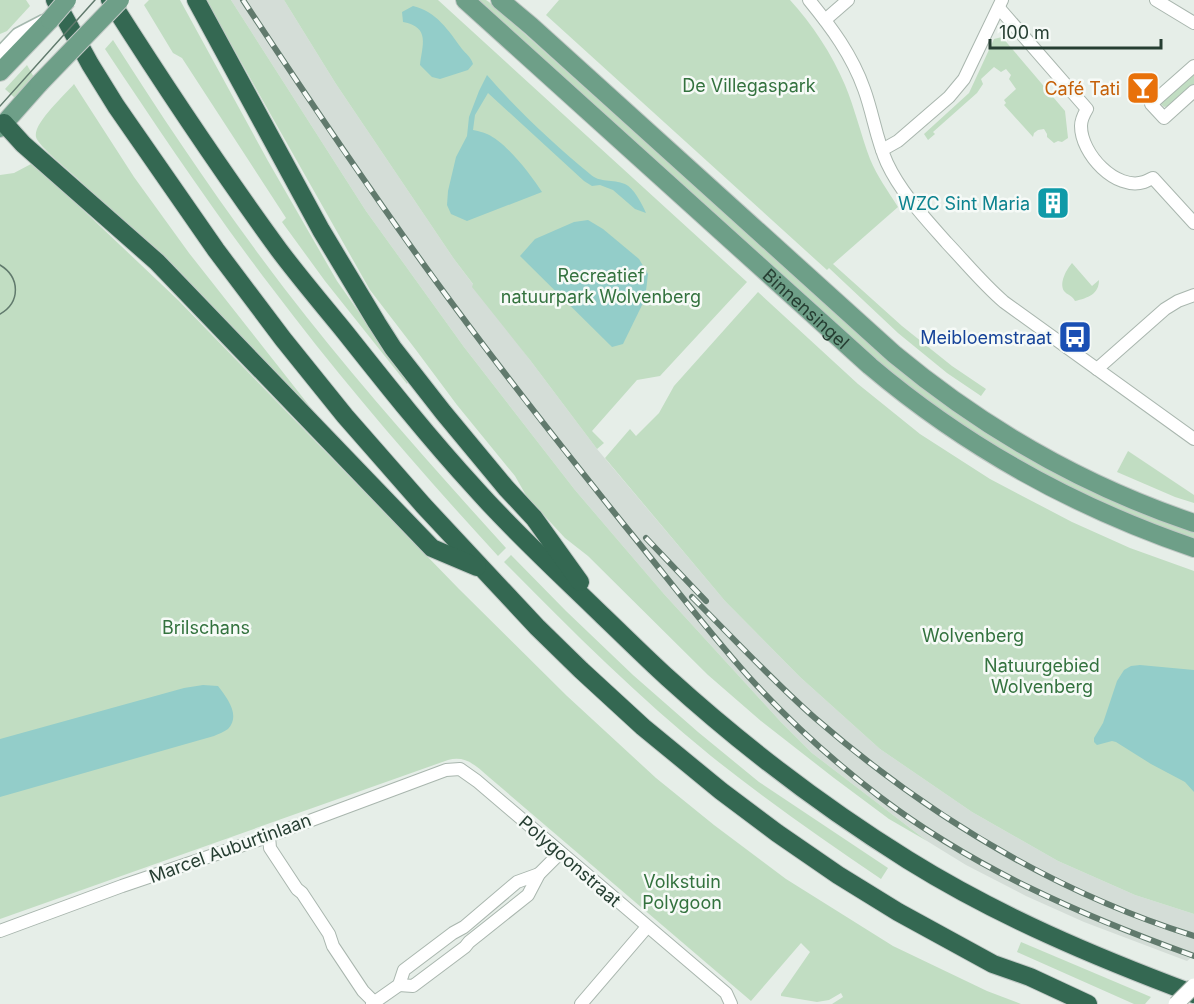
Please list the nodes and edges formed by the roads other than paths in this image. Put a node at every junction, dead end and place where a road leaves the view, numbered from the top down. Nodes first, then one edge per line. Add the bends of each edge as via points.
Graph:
1 (55, 0) edge
2 (67, 0) edge
3 (110, 0) edge
4 (120, 0) edge
5 (196, 0) edge
6 (465, 0) edge
7 (500, 0) edge
8 (809, 0) edge
9 (848, 0) edge
10 (1156, 0) edge
11 (1001, 4) edge
12 (825, 20) junction
13 (1194, 23) edge
14 (16, 47) junction
15 (0, 56) edge
16 (1194, 66) edge
17 (0, 72) edge
18 (1194, 91) edge
19 (1, 124) edge
20 (882, 150) junction
21 (1194, 223) edge
22 (1194, 295) edge
23 (1097, 369) junction
24 (1194, 439) edge
25 (1194, 523) edge
26 (1194, 548) edge
27 (485, 571) junction
28 (605, 618) junction
29 (460, 769) joint
30 (269, 836) junction
31 (560, 853) junction
32 (539, 874) junction
33 (647, 927) junction
34 (0, 931) edge
35 (399, 985) junction
36 (1194, 986) edge
37 (1194, 994) edge
38 (375, 1003) edge
39 (581, 1004) edge
40 (730, 1004) edge
41 (1088, 1004) edge
42 (1176, 1004) edge

1 - 27 highway via 116,106 283,339 351,423
2 - 14 main road, bridge via 50,20
3 - 28 highway via 280,252 392,392 476,490
4 - 19 main road, bridge
5 - 28 highway via 321,230 382,331 466,440 534,518
6 - 26 main road, Binnensingel via 918,405 983,450 1048,487 1130,525
7 - 25 main road, Binnensingel via 931,384 996,429 1072,472
8 - 12 street
9 - 12 street
10 - 13 street
11 - 20 street via 963,79 949,97
11 - 21 street via 1087,109 1081,125 1083,138 1099,165 1119,180 1132,183 1153,178
12 - 20 street via 858,75
14 - 15 main road
14 - 17 main road
16 - 18 street via 1151,104 1164,118
19 - 27 highway via 157,262 432,548
20 - 23 street via 913,204 988,288
22 - 23 street via 1165,309
23 - 24 street
27 - 41 highway via 643,727 777,833 922,926 993,964
28 - 37 highway via 731,733 784,775 905,858 1036,929
29 - 30 street, Marcel Auburtinlaan via 446,770
29 - 31 street, Polygoonstraat
30 - 34 street, Marcel Auburtinlaan
30 - 38 street via 270,848 363,991
31 - 32 street
31 - 33 street, Polygoonstraat
32 - 35 street via 517,882 404,970
32 - 35 street via 528,895 442,965 413,986
33 - 39 street
33 - 40 street, Polygoonstraat via 726,993
35 - 38 street
36 - 42 street, bridge

